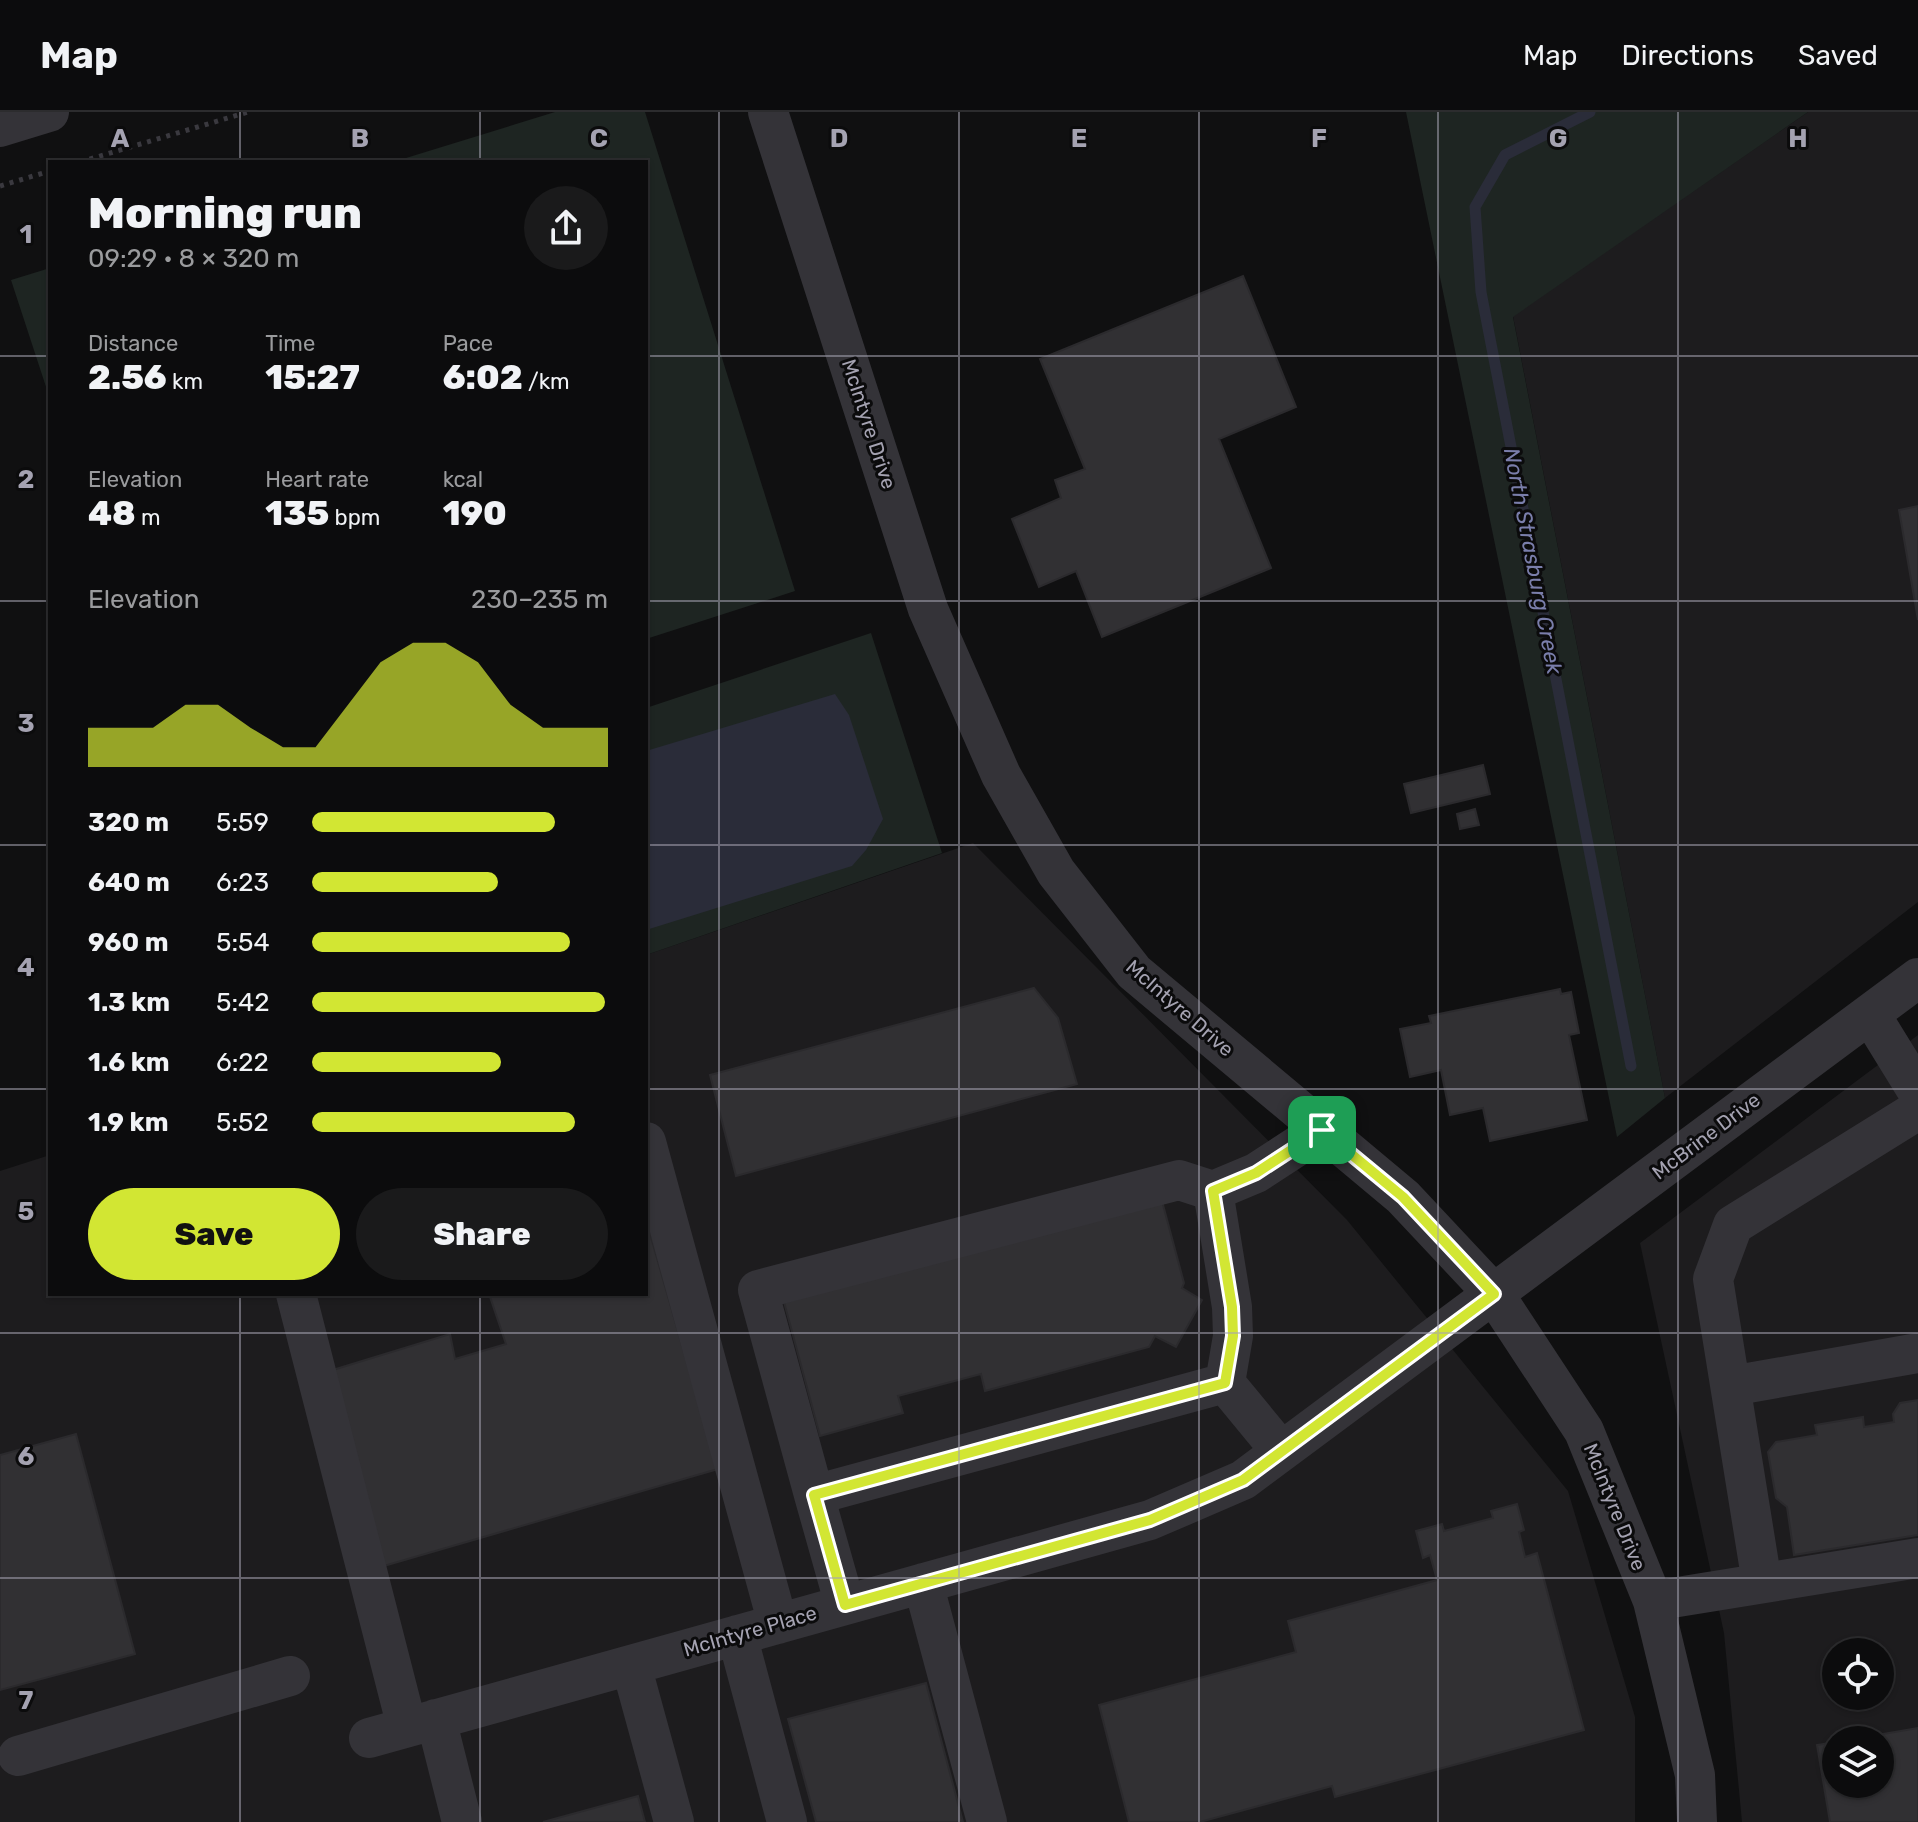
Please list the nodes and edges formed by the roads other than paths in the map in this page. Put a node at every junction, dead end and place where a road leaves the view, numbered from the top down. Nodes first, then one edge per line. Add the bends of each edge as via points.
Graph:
1 (49, 112) edge
2 (768, 112) edge
3 (0, 127) edge
4 (1918, 978) edge
5 (1870, 1014) junction
6 (1918, 1092) edge
7 (1918, 1110) edge
8 (1322, 1130) junction
9 (648, 1149) edge
10 (1213, 1191) junction
11 (1494, 1294) junction
12 (297, 1296) edge
13 (1918, 1353) edge
14 (1225, 1383) junction
15 (1731, 1386) junction
16 (1281, 1451) junction
17 (814, 1495) junction
18 (1918, 1558) edge
19 (923, 1583) junction
20 (1762, 1583) junction
21 (1653, 1601) junction
22 (845, 1605) junction
23 (778, 1624) junction
24 (737, 1635) junction
25 (631, 1665) junction
26 (290, 1676) dead end
27 (422, 1723) junction
28 (369, 1738) dead end
29 (18, 1756) dead end
30 (462, 1822) edge
31 (674, 1822) edge
32 (787, 1822) edge
33 (987, 1822) edge
34 (1697, 1822) edge

1 - 3 street
2 - 8 street, McIntyre Drive via 928,609 1001,775 1056,872 1134,972
4 - 5 street, McBrine Drive
5 - 6 street
5 - 11 street, McBrine Drive
7 - 15 street via 1733,1225 1713,1279
8 - 10 street via 1256,1173
8 - 11 street, McIntyre Drive via 1403,1197
9 - 23 street
10 - 14 street via 1232,1307
10 - 17 street via 1179,1180 758,1290
11 - 16 street, McIntyre Place
11 - 21 street, McIntyre Drive via 1584,1431
12 - 27 street
13 - 15 street
14 - 16 street
14 - 17 street
15 - 20 street
16 - 19 street, McIntyre Place via 1243,1480 1150,1520
17 - 22 street
18 - 20 street
19 - 22 street, McIntyre Place
19 - 33 street
20 - 21 street
21 - 34 street, McIntyre Drive via 1695,1775
22 - 23 street, McIntyre Place
23 - 24 street, McIntyre Place
24 - 25 street, McIntyre Place
24 - 32 street
25 - 27 street, McIntyre Place
25 - 31 street
26 - 29 street
27 - 28 street, McIntyre Place
27 - 30 street

